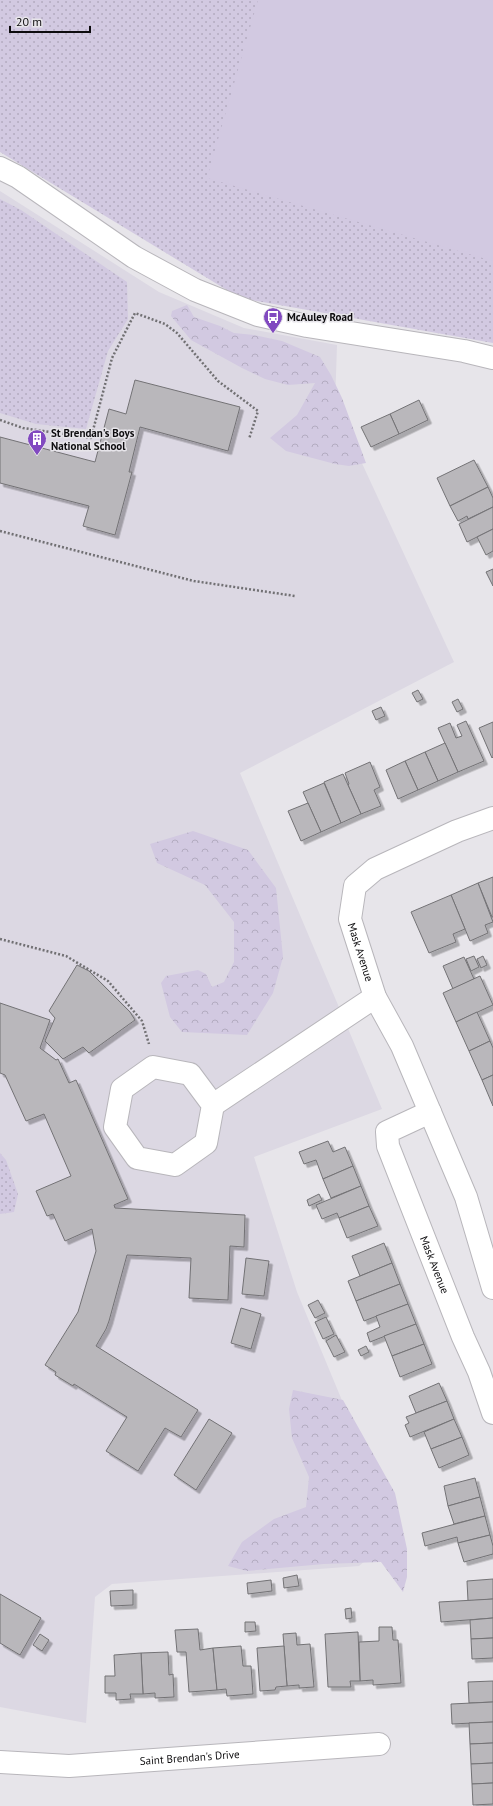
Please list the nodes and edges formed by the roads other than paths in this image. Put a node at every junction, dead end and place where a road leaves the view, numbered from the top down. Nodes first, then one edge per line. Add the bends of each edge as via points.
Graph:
1 (0, 168) edge
2 (493, 358) edge
3 (493, 818) edge
4 (375, 997) junction
5 (213, 1105) junction
6 (430, 1112) junction
7 (493, 1288) edge
8 (491, 1401) edge
9 (379, 1744) dead end
10 (0, 1762) edge

1 - 2 street via 18,177 134,257 195,290 258,315 307,326
3 - 4 street, Mask Avenue via 374,868 355,886 350,919
4 - 5 street
4 - 6 street, Mask Avenue via 402,1046
5 - 5 street via 206,1143 175,1165 137,1158 115,1127 122,1089 153,1067 190,1074
6 - 7 street, Mask Avenue via 466,1197
6 - 8 street, Mask Avenue via 387,1132 388,1146
9 - 10 street, Saint Brendan's Drive via 69,1766

